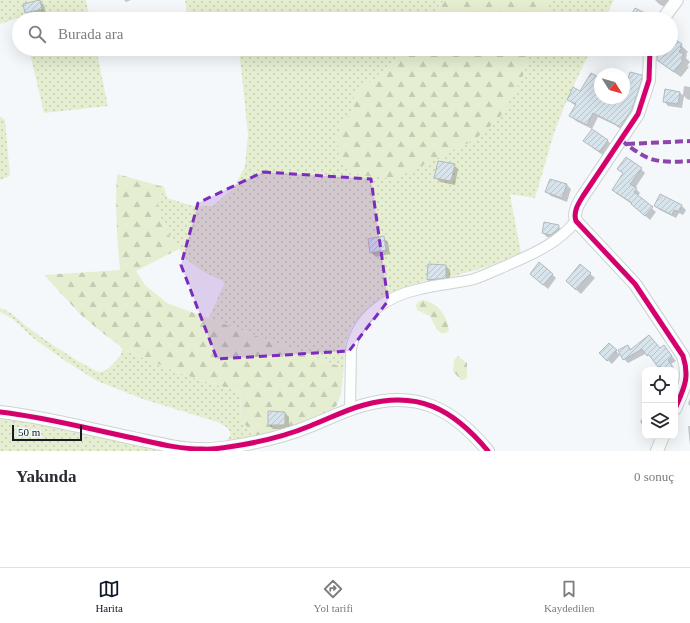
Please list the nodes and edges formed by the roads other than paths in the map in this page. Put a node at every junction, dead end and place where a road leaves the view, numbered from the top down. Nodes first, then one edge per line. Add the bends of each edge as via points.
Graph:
1 (676, 0) edge
2 (668, 12) edge
3 (650, 56) edge
4 (576, 221) junction
5 (678, 403) edge
6 (350, 410) junction
7 (0, 412) edge
8 (662, 439) edge
9 (488, 451) edge
10 (657, 451) edge

1 - 2 street
3 - 4 street via 649,80 638,114 576,209
4 - 5 street via 635,284 683,356 688,375
4 - 6 street via 561,237 528,257 472,279 420,288 393,297 376,309 362,324 353,340
6 - 7 street via 279,437 220,449 168,446 64,422
6 - 9 street via 362,405 391,400 420,402 453,417
8 - 10 street

